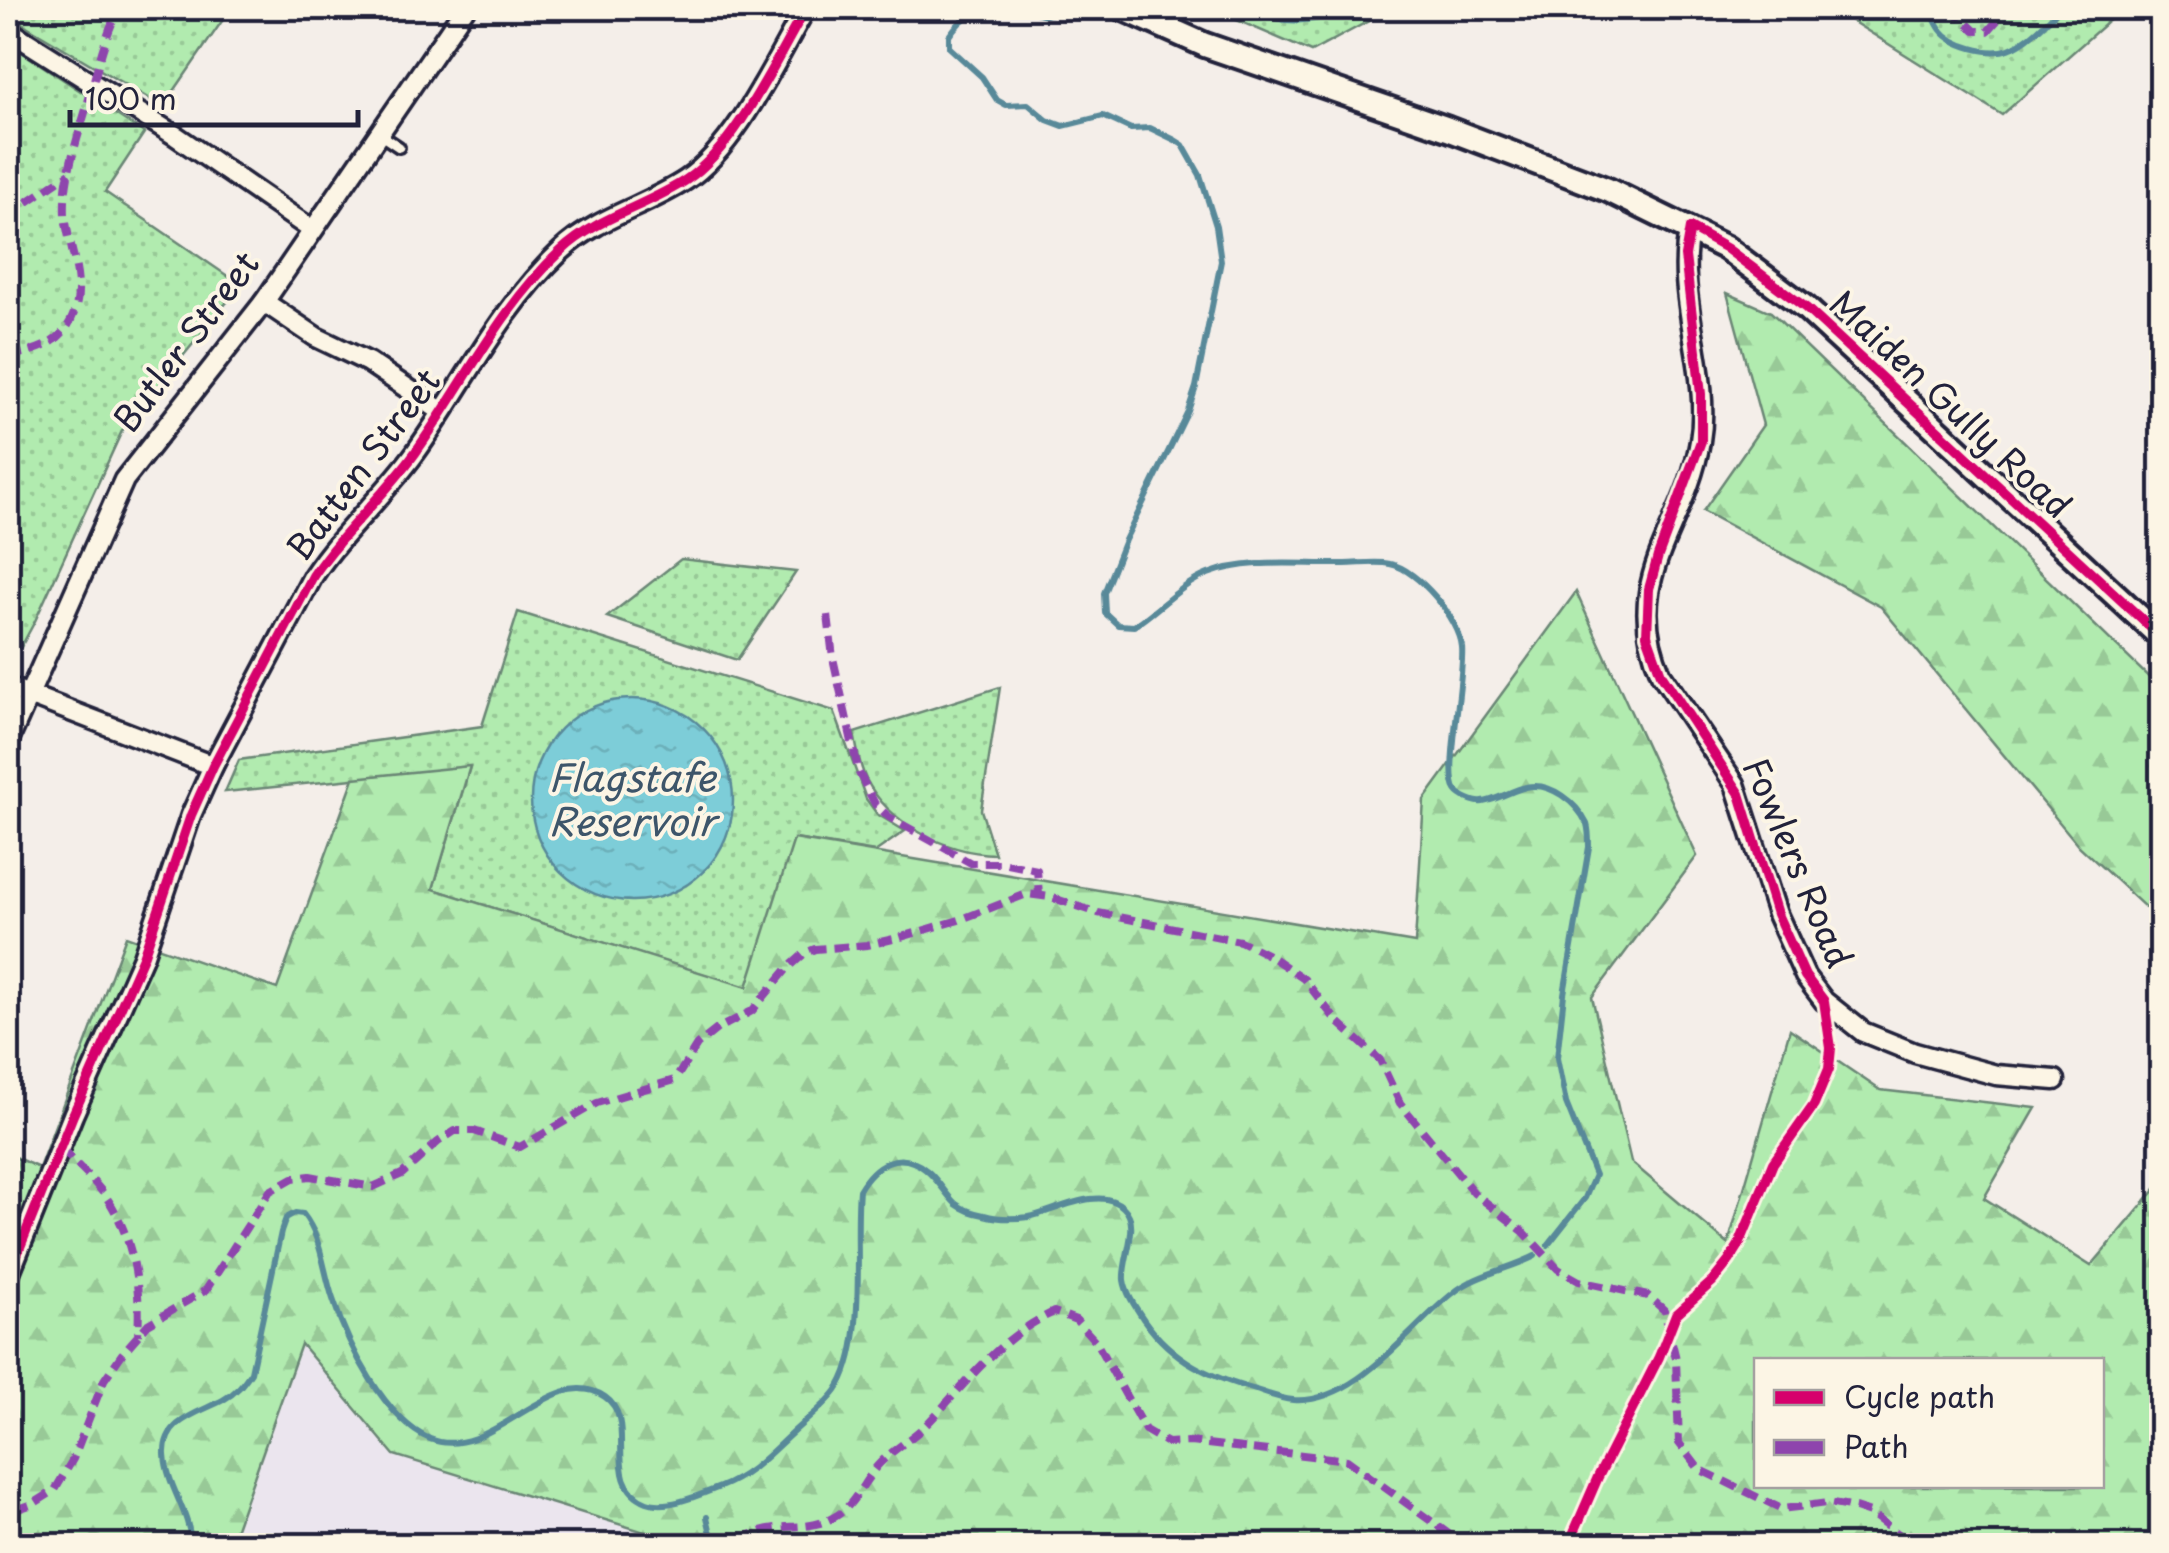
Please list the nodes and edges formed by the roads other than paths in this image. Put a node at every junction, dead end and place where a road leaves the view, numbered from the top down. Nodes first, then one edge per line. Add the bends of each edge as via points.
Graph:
1 (465, 8) edge
2 (806, 8) edge
3 (1122, 8) edge
4 (8, 30) edge
5 (378, 133) junction
6 (399, 148) dead end
7 (1690, 228) junction
8 (311, 230) junction
9 (264, 302) junction
10 (441, 411) junction
11 (2162, 638) edge
12 (8, 687) edge
13 (27, 694) junction
14 (8, 742) edge
15 (213, 766) junction
16 (2054, 1080) dead end
17 (8, 1277) edge

1 - 5 street, Butler Street
2 - 10 street, Batten Street via 719,151 686,180 607,218 564,248
3 - 7 street, Maiden Gully Road via 1205,45 1590,183
4 - 8 street
5 - 6 lane
5 - 8 street, Butler Street
7 - 11 street, Maiden Gully Road via 1806,308
7 - 16 street, Fowlers Road via 1686,256 1700,441 1649,588 1652,654 1735,784 1776,914 1824,1001 1863,1032 1900,1048 1996,1075
8 - 9 street, Butler Street
9 - 10 street
9 - 13 street, Butler Street via 124,480
10 - 15 street, Batten Street via 413,456 328,554
12 - 13 street
13 - 14 street, Butler Street
13 - 15 street
15 - 17 street, Batten Street via 143,957

